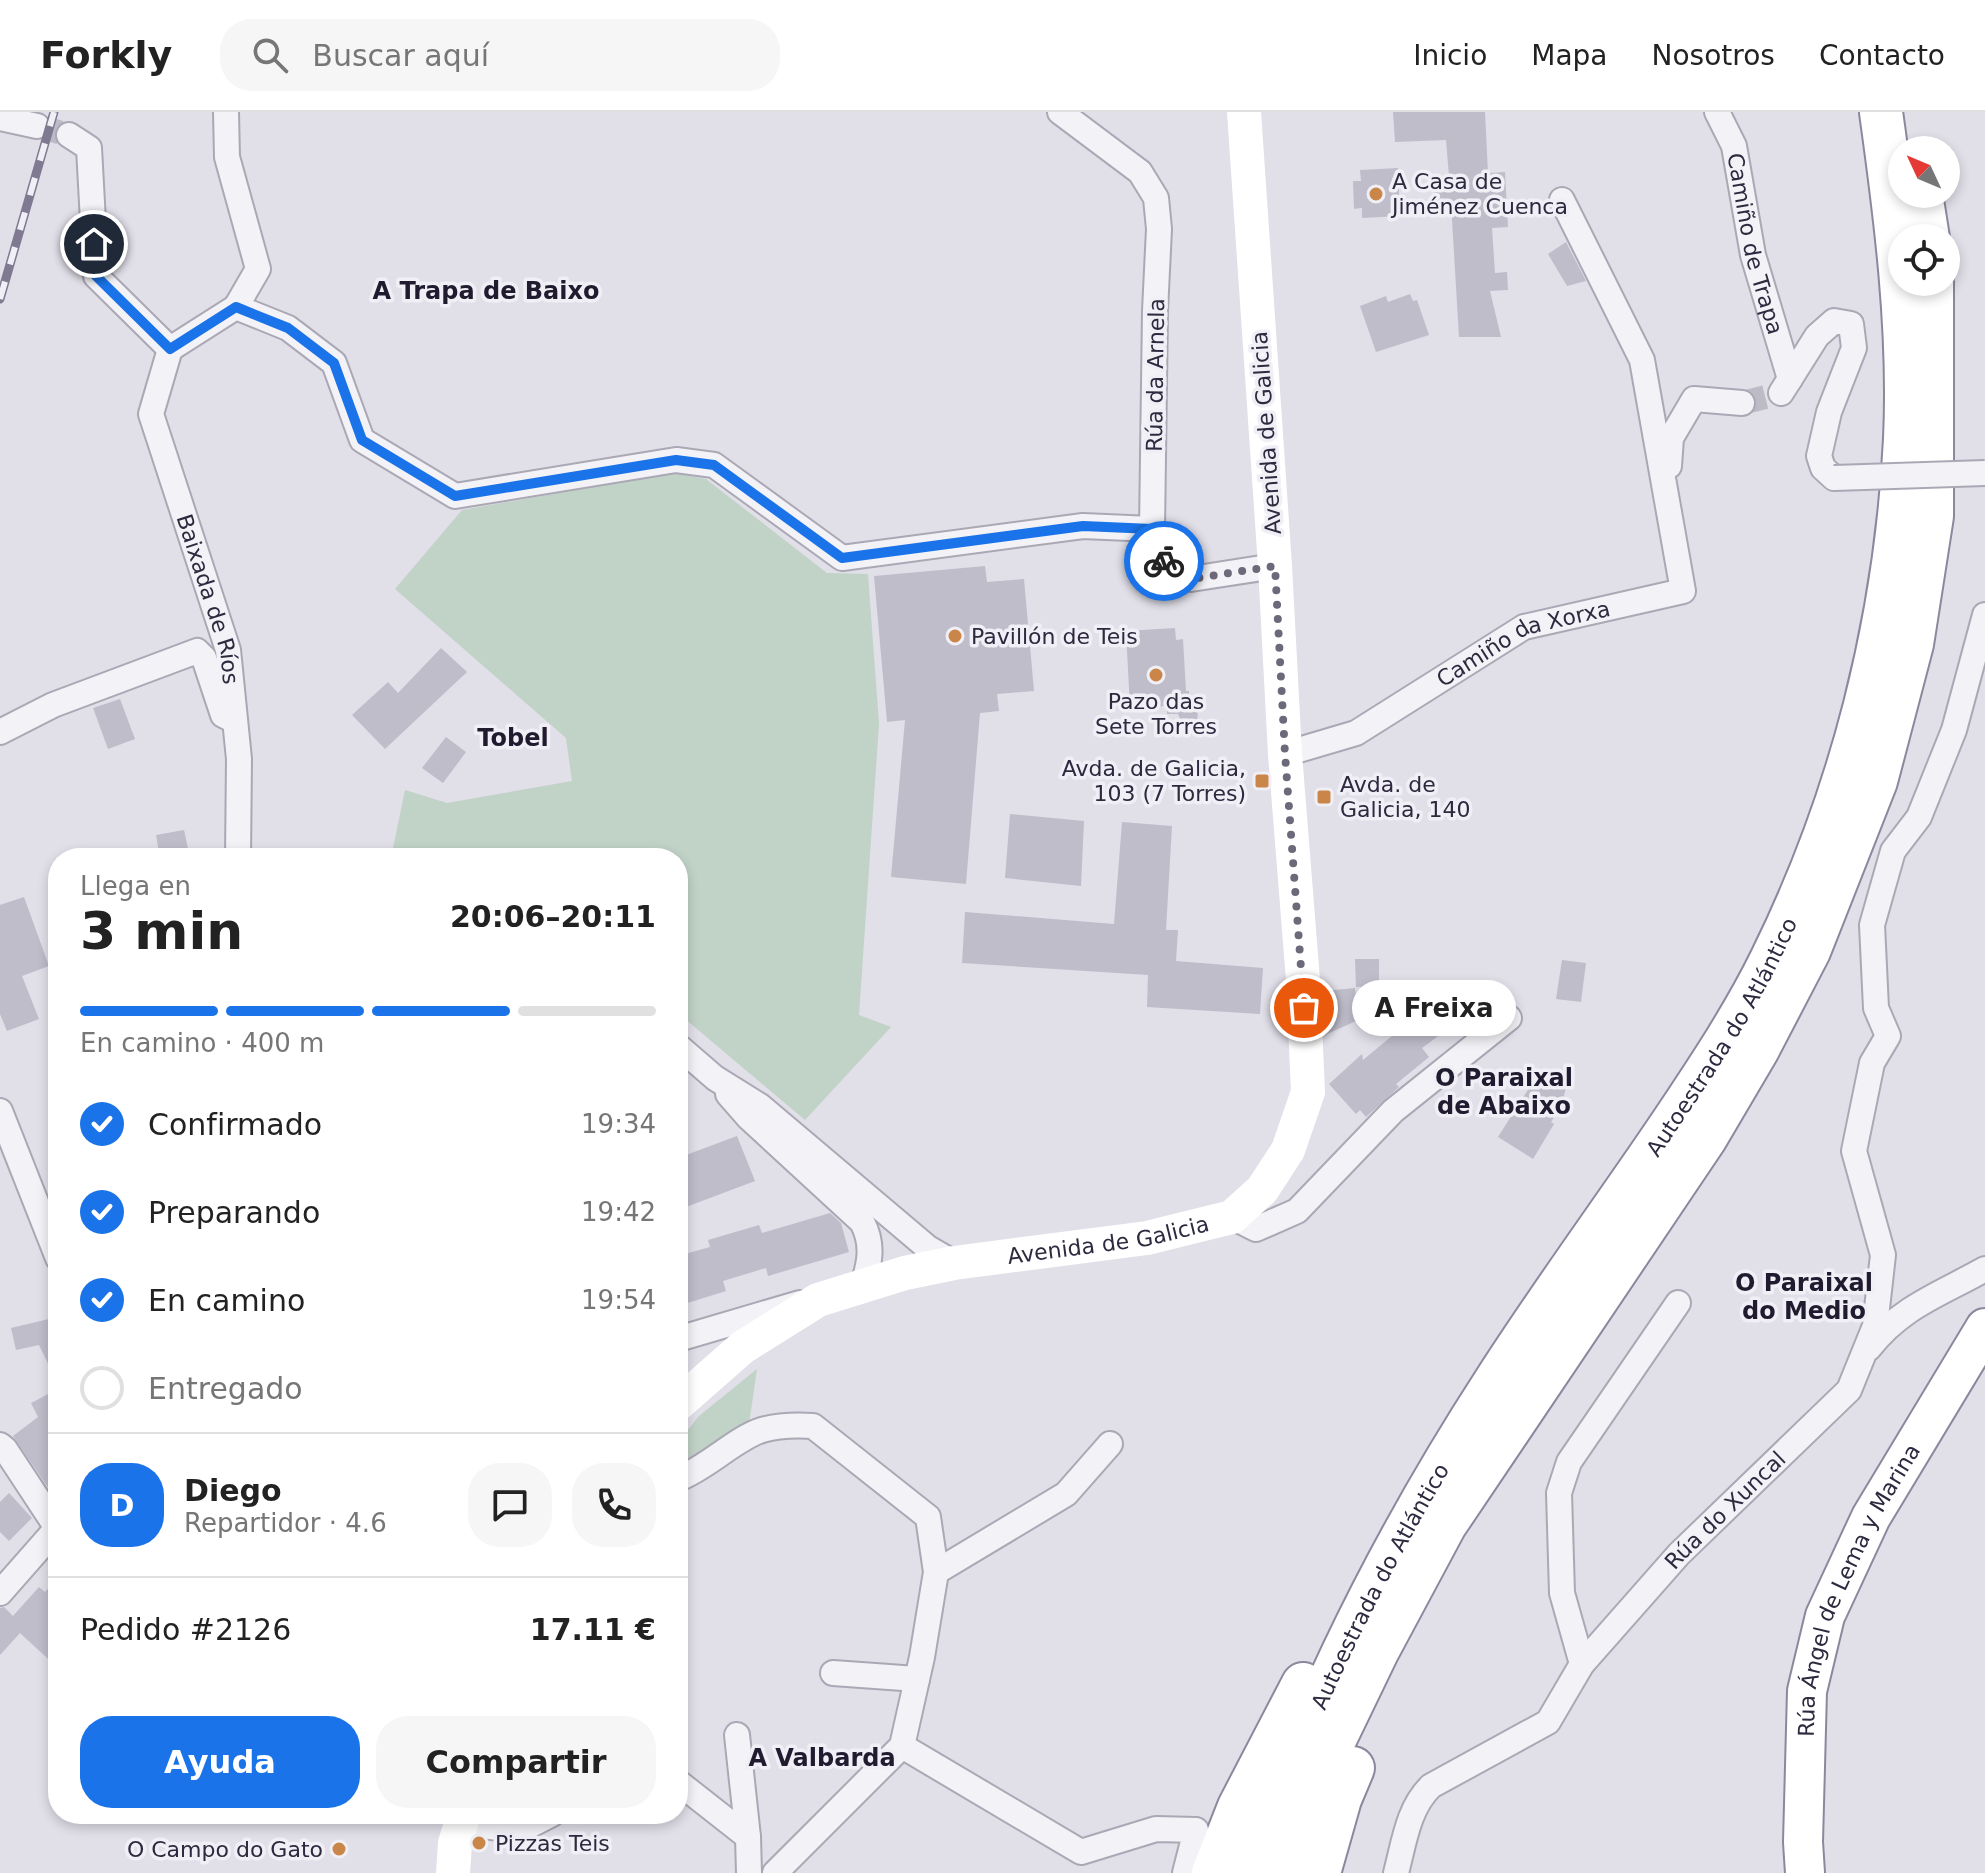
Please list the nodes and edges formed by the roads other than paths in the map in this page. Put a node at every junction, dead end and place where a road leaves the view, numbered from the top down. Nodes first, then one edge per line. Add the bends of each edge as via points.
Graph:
1 (226, 112) edge
2 (1060, 112) edge
3 (1244, 112) edge
4 (1717, 112) edge
5 (1881, 112) edge
6 (1910, 112) edge
7 (69, 135) tunnel mouth
8 (1913, 136) edge
9 (1562, 200) dead end
10 (1932, 296) edge
11 (236, 307) junction
12 (170, 349) junction
13 (1742, 403) tunnel mouth
14 (1985, 473) edge
15 (1666, 497) junction
16 (1152, 529) junction
17 (1275, 566) junction
18 (1985, 615) edge
19 (235, 722) junction
20 (0, 732) edge
21 (1285, 754) junction
22 (238, 848) edge
23 (1509, 1018) dead end
24 (688, 1055) edge
25 (715, 1078) junction
26 (0, 1111) edge
27 (1232, 1217) junction
28 (48, 1233) edge
29 (954, 1263) junction
30 (1985, 1269) edge
31 (862, 1287) junction
32 (818, 1300) junction
33 (1678, 1303) dead end
34 (1985, 1328) edge
35 (688, 1336) edge
36 (1863, 1357) junction
37 (688, 1395) edge
38 (1526, 1402) junction
39 (1110, 1444) dead end
40 (0, 1445) edge
41 (688, 1475) edge
42 (48, 1514) edge
43 (1405, 1530) junction
44 (48, 1537) edge
45 (936, 1572) junction
46 (0, 1593) edge
47 (1582, 1664) junction
48 (833, 1673) dead end
49 (917, 1679) junction
50 (737, 1735) dead end
51 (902, 1746) junction
52 (688, 1790) edge
53 (533, 1824) edge
54 (456, 1833) edge
55 (748, 1837) junction
56 (749, 1873) edge
57 (775, 1873) edge
58 (1185, 1873) edge
59 (1213, 1873) edge
60 (1253, 1873) edge
61 (1285, 1873) edge
62 (1319, 1873) edge
63 (1396, 1873) edge
64 (1805, 1873) edge

1 - 11 street via 227,157 258,269
2 - 16 street, Rúa da Arnela via 1140,172 1156,198
3 - 17 main road, Avenida de Galicia
4 - 14 street, Camiño de Trapa, bridge via 1734,146 1753,255 1785,386 1817,336 1834,321 1851,324 1854,348 1829,412 1819,456 1823,468 1834,478
5 - 43 highway, Autoestrada do Atlántico via 1899,267 1905,437 1897,543 1852,756 1814,863 1770,962 1717,1055 1496,1380
6 - 8 highway
7 - 12 street via 89,148 96,276
9 - 15 street, Camiño da Xorxa via 1642,360
10 - 38 highway, Autoestrada do Atlántico via 1932,516 1912,644 1876,781 1809,951 1758,1049 1705,1139
11 - 12 street
11 - 16 street via 288,328 334,363 362,440 455,496 676,460 714,465 842,558 1083,526
12 - 19 street, Baixada de Ríos via 151,414 228,650
13 - 15 street, Camiño da Xorxa via 1694,399 1671,438
15 - 21 street, Camiño da Xorxa via 1683,591 1524,627 1356,733
16 - 17 street, Rúa da Arnela via 1170,572 1191,579
17 - 21 main road, Avenida de Galicia
18 - 36 street, Rúa do Xuncal via 1954,730 1919,817 1893,851 1872,925 1876,1008 1888,1036 1872,1063 1854,1151 1883,1255 1875,1326
19 - 20 street via 223,715 197,651 53,705
19 - 22 street, Baixada de Ríos
21 - 27 main road, Avenida de Galicia via 1308,1092 1288,1150 1262,1190
23 - 27 street via 1393,1111 1297,1211 1256,1229
24 - 25 street
25 - 29 street via 760,1106 928,1248
25 - 31 street via 749,1118 862,1222 870,1247
26 - 28 street
27 - 29 main road, Avenida de Galicia via 1147,1238
29 - 31 main road, Avenida de Galicia
30 - 36 street, Rúa do Xuncal via 1909,1309
31 - 32 main road, Avenida de Galicia
32 - 35 street, Avenida de Galicia
32 - 37 main road, Avenida de Galicia via 743,1347
33 - 47 street via 1569,1462 1559,1493 1562,1593
34 - 64 highway, Rúa Ángel de Lema y Marina via 1871,1517 1825,1616 1807,1691
36 - 47 street, Rúa do Xuncal via 1849,1390 1679,1554
38 - 61 highway, Autoestrada do Atlántico via 1445,1525 1377,1652 1321,1768
38 - 62 highway via 1397,1662 1340,1799
39 - 45 street via 1066,1494
40 - 42 street
41 - 45 street via 759,1431 813,1426 928,1517
43 - 59 highway via 1344,1612 1281,1723
43 - 60 highway, Autoestrada do Atlántico via 1339,1660
44 - 46 street
45 - 49 street
47 - 63 street, Rúa do Xuncal via 1548,1722 1420,1796
48 - 49 street
49 - 51 street
50 - 55 street
51 - 57 street
51 - 58 street via 1081,1852 1156,1829 1196,1830
52 - 55 street
53 - 54 street via 519,1831
55 - 56 street

